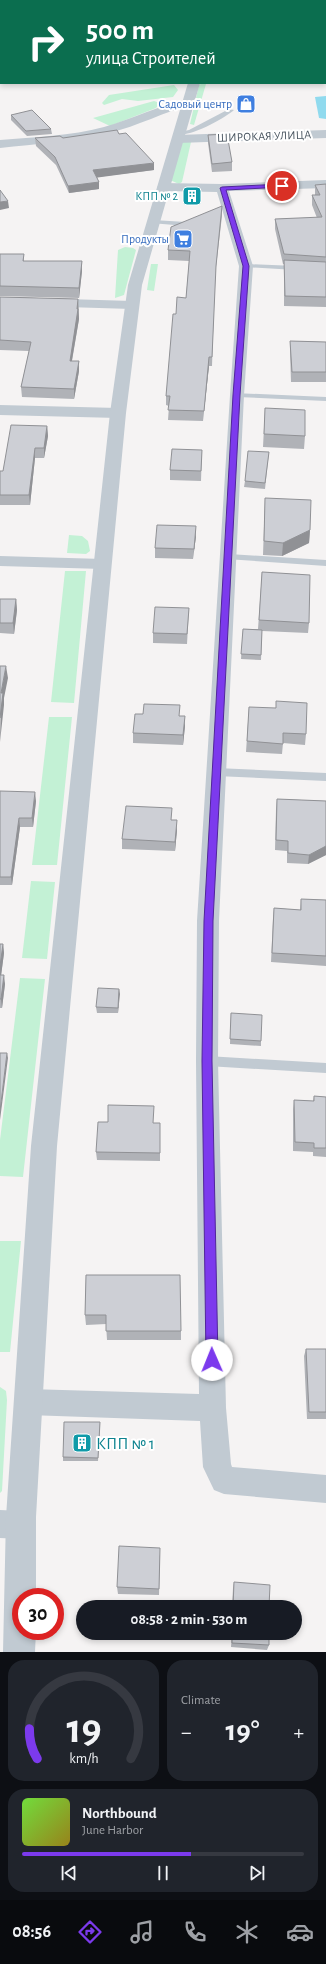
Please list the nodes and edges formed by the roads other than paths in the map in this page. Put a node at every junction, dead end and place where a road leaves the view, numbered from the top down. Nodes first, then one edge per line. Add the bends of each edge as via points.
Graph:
1 (194, 84) edge
2 (189, 102) junction
3 (231, 110) dead end
4 (326, 134) edge
5 (178, 136) junction
6 (0, 144) edge
7 (326, 184) edge
8 (163, 187) junction
9 (222, 188) junction
10 (153, 222) junction
11 (186, 224) edge
12 (246, 266) junction
13 (302, 268) edge
14 (0, 301) edge
15 (132, 305) junction
16 (237, 395) junction
17 (326, 399) edge
18 (0, 410) edge
19 (118, 413) junction
20 (229, 557) junction
21 (0, 561) edge
22 (326, 563) edge
23 (103, 564) junction
24 (216, 772) junction
25 (326, 777) edge
26 (207, 1061) junction
27 (326, 1068) edge
28 (28, 1402) junction
29 (213, 1408) junction
30 (326, 1489) edge
31 (11, 1525) edge
32 (20, 1652) edge

1 - 2 street
2 - 5 street
2 - 6 street via 88,134
3 - 5 lane
4 - 5 street, ШИРОКАЯ УЛИЦА
5 - 8 street
7 - 9 street
8 - 9 street
8 - 10 street
9 - 12 street
10 - 11 lane
10 - 15 street
12 - 13 lane
12 - 16 street
14 - 15 street
15 - 19 street
16 - 17 lane
16 - 20 street
18 - 19 street
19 - 23 street
20 - 22 lane
20 - 24 street
21 - 23 street
23 - 28 street via 44,1146
24 - 25 lane
24 - 26 street via 208,921
26 - 27 lane
26 - 29 street
28 - 29 street
28 - 31 street
29 - 30 street via 217,1467 224,1480
31 - 32 street

